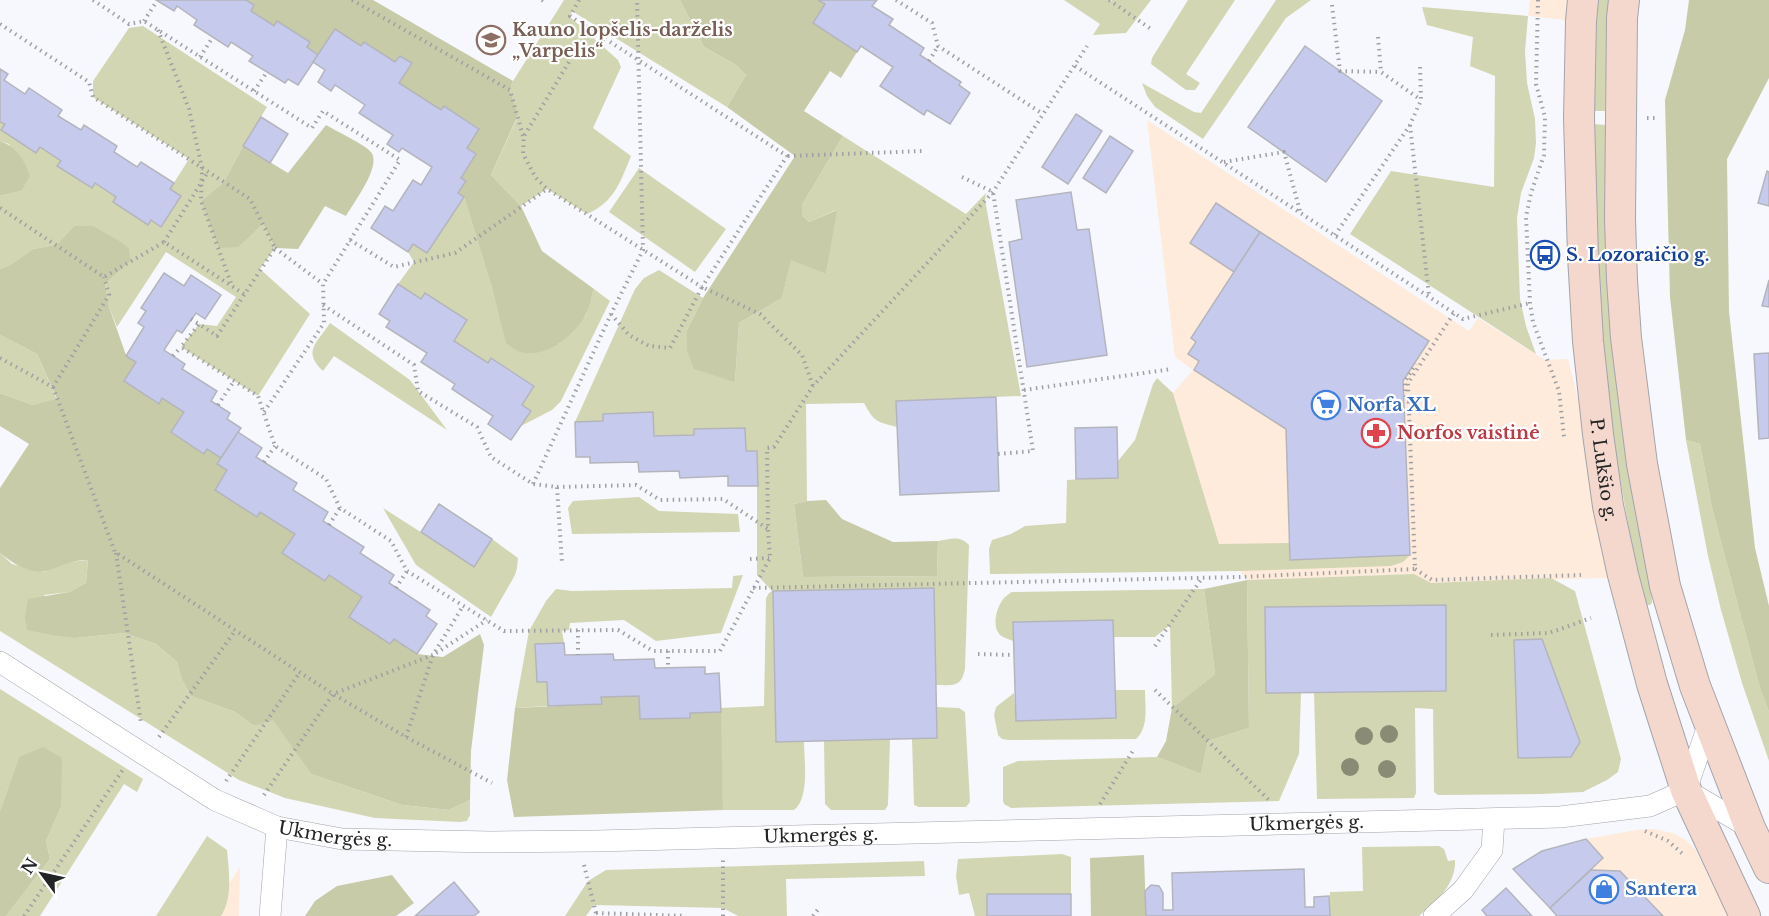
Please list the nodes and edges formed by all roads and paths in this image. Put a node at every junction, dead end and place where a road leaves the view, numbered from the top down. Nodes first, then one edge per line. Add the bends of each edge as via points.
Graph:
1 (93, 0) edge
2 (157, 0) edge
3 (352, 0) edge
4 (579, 0) edge
5 (637, 0) edge
6 (896, 0) edge
7 (1109, 0) edge
8 (1538, 0) edge
9 (1583, 0) edge
10 (1624, 0) edge
11 (1332, 5) dead end
12 (144, 21) junction
13 (0, 24) edge
14 (1152, 29) dead end
15 (157, 30) junction
16 (589, 30) junction
17 (213, 37) dead end
18 (1378, 37) dead end
19 (938, 46) junction
20 (1087, 46) dead end
21 (200, 57) junction
22 (639, 61) junction
23 (929, 61) dead end
24 (1420, 65) dead end
25 (1075, 66) junction
26 (267, 72) dead end
27 (1381, 72) junction
28 (254, 91) junction
29 (1421, 100) junction
30 (1043, 114) junction
31 (1410, 125) junction
32 (524, 136) junction
33 (922, 151) dead end
34 (788, 156) junction
35 (1223, 162) junction
36 (202, 168) junction
37 (208, 172) junction
38 (962, 177) dead end
39 (202, 181) junction
40 (547, 189) junction
41 (993, 192) junction
42 (0, 208) edge
43 (1300, 212) junction
44 (1335, 235) junction
45 (350, 240) junction
46 (164, 242) junction
47 (275, 248) junction
48 (644, 250) junction
49 (104, 277) junction
50 (323, 284) junction
51 (232, 286) junction
52 (702, 287) junction
53 (244, 294) junction
54 (1430, 297) junction
55 (1530, 303) junction
56 (323, 305) junction
57 (1454, 313) junction
58 (611, 314) junction
59 (191, 320) dead end
60 (199, 324) junction
61 (181, 346) junction
62 (173, 356) dead end
63 (0, 358) edge
64 (1172, 369) dead end
65 (234, 381) junction
66 (813, 386) junction
67 (53, 387) junction
68 (1024, 390) junction
69 (218, 405) dead end
70 (264, 412) junction
71 (1564, 437) dead end
72 (275, 446) junction
73 (998, 454) dead end
74 (264, 462) dead end
75 (533, 484) junction
76 (557, 487) junction
77 (340, 508) junction
78 (329, 525) dead end
79 (768, 529) junction
80 (116, 552) junction
81 (770, 558) junction
82 (750, 559) dead end
83 (562, 563) dead end
84 (1415, 569) junction
85 (407, 571) junction
86 (1581, 574) dead end
87 (1202, 578) junction
88 (396, 588) dead end
89 (753, 588) junction
90 (463, 606) junction
91 (1591, 618) dead end
92 (487, 620) junction
93 (236, 630) junction
94 (578, 630) junction
95 (1491, 635) dead end
96 (1155, 646) dead end
97 (668, 651) junction
98 (978, 654) dead end
99 (434, 655) junction
100 (578, 655) dead end
101 (1014, 656) dead end
102 (0, 662) edge
103 (668, 668) dead end
104 (300, 672) junction
105 (1155, 690) dead end
106 (333, 694) junction
107 (1709, 723) junction
108 (406, 737) junction
109 (1134, 749) dead end
110 (141, 752) junction
111 (492, 783) dead end
112 (1686, 790) junction
113 (215, 800) junction
114 (250, 815) junction
115 (1494, 819) junction
116 (1294, 824) junction
117 (277, 827) junction
118 (1750, 828) junction
119 (1084, 829) junction
120 (1642, 830) dead end
121 (723, 858) dead end
122 (1690, 860) dead end
123 (583, 862) dead end
124 (1769, 867) edge
125 (819, 908) dead end
126 (595, 914) edge
127 (24, 916) edge
128 (270, 916) edge
129 (686, 916) edge
130 (723, 916) edge
131 (813, 916) edge
132 (1434, 916) edge
133 (1745, 916) edge

1 - 12 path via 129,24
2 - 12 path
3 - 32 path via 510,90
4 - 16 path via 570,16
5 - 22 path
6 - 19 path via 932,23
7 - 14 path
8 - 55 path via 1536,84 1545,117 1544,155 1526,217
9 - 112 main road, P. Lukšio g. via 1579,117 1582,244 1598,435 1623,575
10 - 107 main road via 1620,219 1626,338 1642,464 1665,586
11 - 27 path via 1340,71
12 - 15 path
13 - 36 path via 89,82 93,97
15 - 21 path
15 - 36 path via 189,109
16 - 22 path
16 - 32 path
17 - 21 path
18 - 27 path
19 - 23 path
19 - 30 path
20 - 25 path
21 - 28 path
22 - 34 path
22 - 48 path
24 - 29 path
25 - 30 path
25 - 35 path
26 - 28 path
27 - 29 path
28 - 45 path via 312,129 323,111 400,160
29 - 31 path
30 - 41 path
31 - 44 path
31 - 54 path
32 - 40 path via 523,154
33 - 34 path
34 - 52 path
35 - 43 path
35 - 43 path via 1284,152
36 - 37 path
36 - 39 path
37 - 39 path
37 - 47 path via 250,199
38 - 41 path
39 - 46 path
39 - 51 path via 201,201
40 - 45 path via 454,253 394,267
40 - 48 path
41 - 66 path
41 - 68 path
42 - 49 path
43 - 44 path
44 - 54 path
45 - 50 path
46 - 49 path
46 - 51 path
47 - 50 path
47 - 53 path
48 - 52 path
48 - 58 path
49 - 67 path via 109,295
50 - 56 path
51 - 53 path
52 - 58 path via 670,348 650,346 629,335
52 - 66 path via 760,314 802,355
53 - 60 path via 217,336
54 - 57 path
55 - 57 path via 1463,319
55 - 71 path via 1558,392
56 - 70 path via 324,323
56 - 75 path via 414,365 418,391 477,428 491,458
57 - 84 path via 1416,364 1408,383
58 - 75 path
59 - 60 path
60 - 61 path
61 - 62 path
61 - 65 path
63 - 67 path
64 - 68 path
65 - 69 path
65 - 70 path via 258,396
66 - 79 path via 774,447 767,448
67 - 80 path
68 - 73 path via 1033,451
70 - 72 path
72 - 74 path
72 - 77 path via 326,479
75 - 76 path
76 - 79 path via 636,485 660,500 723,499
76 - 83 path
77 - 78 path
77 - 85 path via 391,541
79 - 81 path
80 - 93 path
80 - 110 path
81 - 82 path
81 - 89 path
84 - 86 path via 1432,580
84 - 87 path
85 - 88 path
85 - 90 path
87 - 89 path
87 - 96 path
89 - 97 path via 720,651
90 - 92 path
90 - 99 path
91 - 95 path via 1549,633
92 - 94 path via 504,631
92 - 99 path
93 - 104 path
93 - 110 path
94 - 97 path via 618,630 653,651
94 - 100 path
97 - 103 path
98 - 101 path
99 - 106 path
99 - 108 path
102 - 110 street, Ukmergės g.
104 - 106 path
104 - 113 path
105 - 116 path
106 - 108 path
106 - 114 path
107 - 112 street
107 - 118 main road
108 - 111 path
109 - 119 path
110 - 113 street, Ukmergės g.
110 - 127 path
112 - 115 street, Ukmergės g. via 1634,809
112 - 118 street
112 - 133 main road, P. Lukšio g.
113 - 114 street, Ukmergės g.
114 - 117 street, Ukmergės g.
115 - 116 street, Ukmergės g.
115 - 132 street via 1492,850 1463,890
116 - 119 street, Ukmergės g.
117 - 119 street, Ukmergės g. via 342,839 491,842
117 - 128 street
118 - 124 main road
120 - 122 path via 1668,841
121 - 130 path
123 - 126 path
125 - 131 path
126 - 129 path

